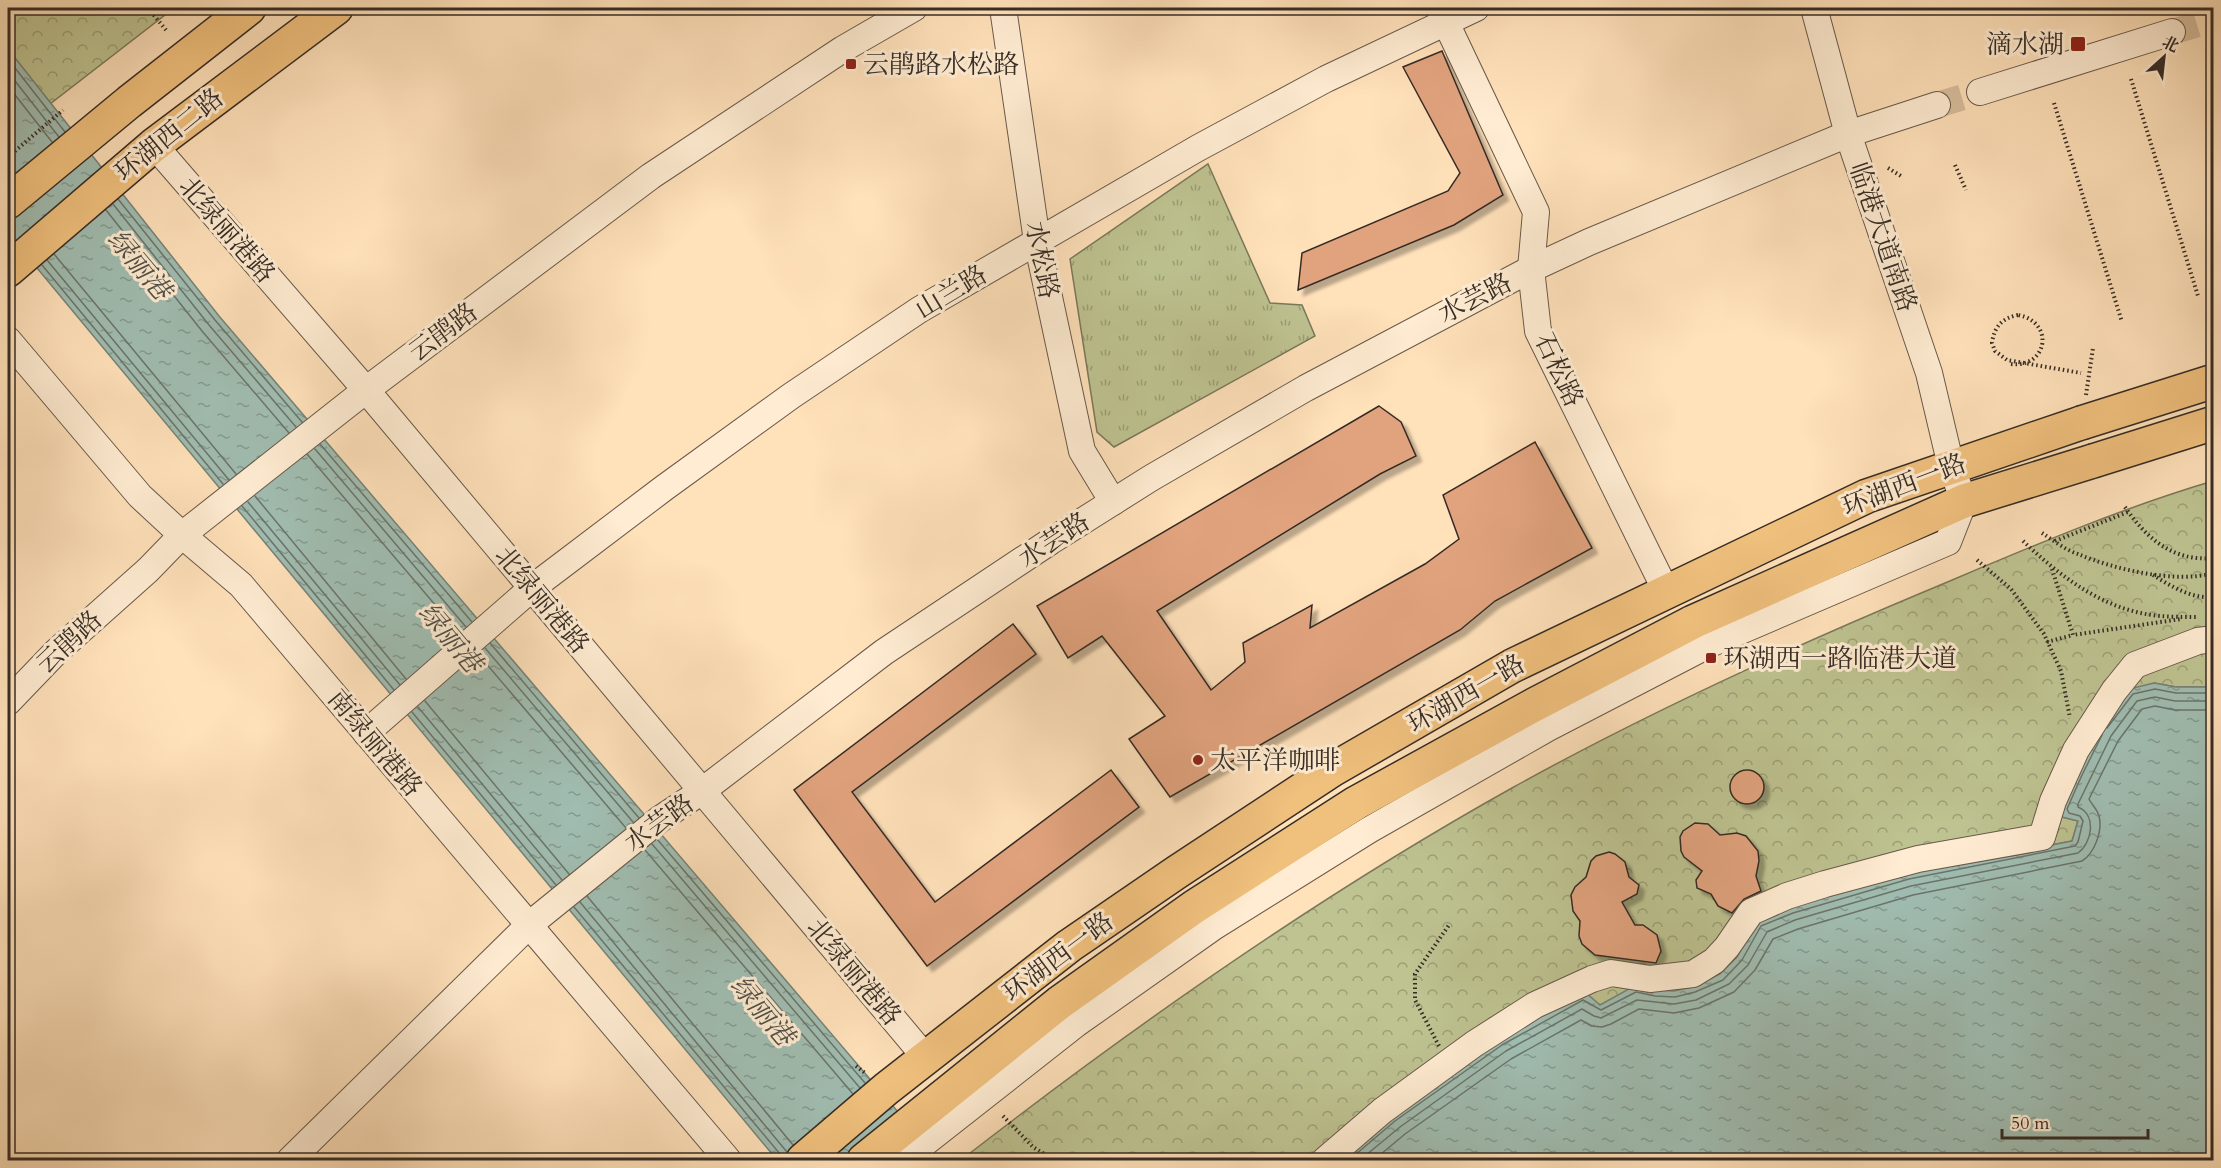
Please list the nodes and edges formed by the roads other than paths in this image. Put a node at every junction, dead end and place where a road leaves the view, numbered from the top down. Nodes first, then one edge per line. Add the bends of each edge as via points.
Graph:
1 (249, 8) edge
2 (336, 8) edge
3 (914, 8) edge
4 (1003, 8) edge
5 (1476, 8) edge
6 (1814, 8) edge
7 (1442, 14) edge
8 (2172, 32) tunnel mouth
9 (1980, 92) tunnel mouth
10 (1937, 105) tunnel mouth
11 (1848, 134) junction
12 (154, 145) junction
13 (8, 202) edge
14 (1037, 241) junction
15 (11, 266) edge
16 (1531, 269) junction
17 (8, 340) edge
18 (2214, 381) edge
19 (366, 390) junction
20 (2214, 423) edge
21 (1951, 466) junction
22 (1964, 501) junction
23 (1113, 502) junction
24 (182, 535) junction
25 (532, 588) junction
26 (1666, 591) junction
27 (2209, 628) edge
28 (8, 702) edge
29 (366, 733) junction
30 (702, 791) junction
31 (529, 925) junction
32 (926, 1058) junction
33 (919, 1130) junction
34 (291, 1161) edge
35 (728, 1161) edge
36 (803, 1161) edge
37 (864, 1161) edge
38 (903, 1161) edge
39 (1325, 1161) edge

1 - 13 main road, 环湖西二路
2 - 12 main road, 环湖西二路
3 - 19 street, 云鹃路 via 843,49 651,176
4 - 14 street, 水松路
5 - 7 street, 山兰路
6 - 11 street, 临港大道南路
7 - 14 street, 山兰路
7 - 16 street, 石松路 via 1536,212
8 - 9 street
10 - 11 street, 水芸路
11 - 16 street, 水芸路
11 - 21 street, 临港大道南路 via 1929,373
12 - 15 main road, 环湖西二路
12 - 19 street, 北绿丽港路
14 - 23 street, 水松路 via 1082,452
14 - 25 street, 山兰路 via 919,310 791,396
16 - 23 street, 水芸路 via 1306,388
16 - 26 street, 石松路 via 1538,331
17 - 24 street, 南绿丽港路 via 140,496
18 - 21 main road, 环湖西一路, bridge via 2083,410
19 - 24 street, 云鹃路
19 - 25 street, 北绿丽港路
20 - 22 main road, 环湖西一路, bridge
21 - 22 street, 临港大道南路
21 - 26 main road, 环湖西一路 via 1867,496
22 - 33 main road, 环湖西一路 via 1693,622 1356,803 1194,906 1059,1003
23 - 30 street, 水芸路 via 884,652
24 - 28 street, 云鹃路
24 - 29 street, 南绿丽港路 via 241,585
25 - 29 street, 山兰路
25 - 30 street, 北绿丽港路
26 - 32 main road, 环湖西一路 via 1512,666 1332,770 1069,946
27 - 39 street via 2187,645 2135,665 2076,750 2042,837 1918,859 1787,896 1751,912 1714,961 1693,974 1650,979 1611,973 1592,979 1535,1005 1448,1063 1382,1111
29 - 31 street, 南绿丽港路
30 - 31 street, 水芸路 via 660,819
30 - 32 street, 北绿丽港路
31 - 34 street, 水芸路
31 - 35 street, 南绿丽港路
32 - 36 main road, 环湖西一路
33 - 37 main road, 环湖西一路
33 - 38 street

